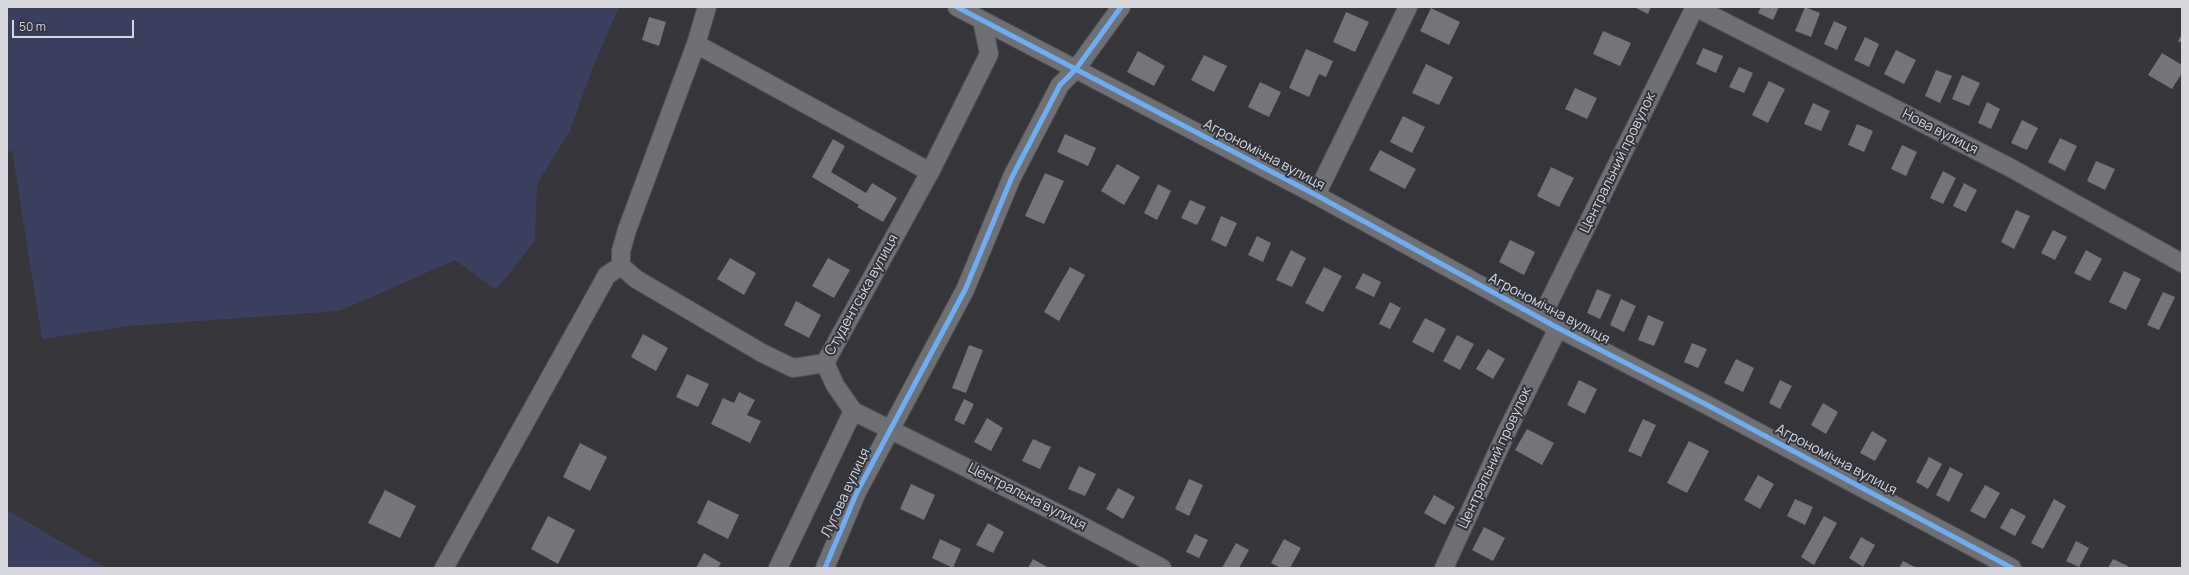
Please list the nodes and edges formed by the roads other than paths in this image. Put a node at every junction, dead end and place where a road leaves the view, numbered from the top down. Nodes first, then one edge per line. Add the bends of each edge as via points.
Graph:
1 (706, 7) edge
2 (957, 7) edge
3 (1121, 7) edge
4 (1408, 7) edge
5 (1695, 7) edge
6 (982, 20) junction
7 (696, 44) junction
8 (1076, 69) junction
9 (930, 172) junction
10 (1316, 196) junction
11 (2182, 263) edge
12 (621, 266) junction
13 (1541, 318) junction
14 (1558, 328) junction
15 (825, 363) junction
16 (853, 411) junction
17 (890, 429) junction
18 (444, 568) edge
19 (778, 568) edge
20 (825, 568) edge
21 (1162, 568) edge
22 (1444, 568) edge
23 (2012, 568) edge

1 - 7 street
2 - 6 street, Агрономічна вулиця
3 - 8 street, Лугова вулиця
4 - 10 street
5 - 11 street, Нова вулиця via 2009,167
5 - 13 street, Центральний провулок
6 - 8 street, Агрономічна вулиця
6 - 9 street, Студентська вулиця via 989,54
7 - 9 street
7 - 12 street via 626,230 621,251
8 - 10 street, Агрономічна вулиця
8 - 17 street, Лугова вулиця via 1060,84 1012,177 965,290
9 - 15 street, Студентська вулиця
10 - 13 street, Агрономічна вулиця
12 - 15 street via 636,279 762,353 793,368
12 - 18 street via 607,275
13 - 14 street, Агрономічна вулиця
14 - 22 street, Центральний провулок via 1508,428
14 - 23 street, Агрономічна вулиця
15 - 16 street, Студентська вулиця via 835,385
16 - 17 street, Центральна вулиця
16 - 19 street
17 - 20 street, Лугова вулиця via 857,492
17 - 21 street, Центральна вулиця

